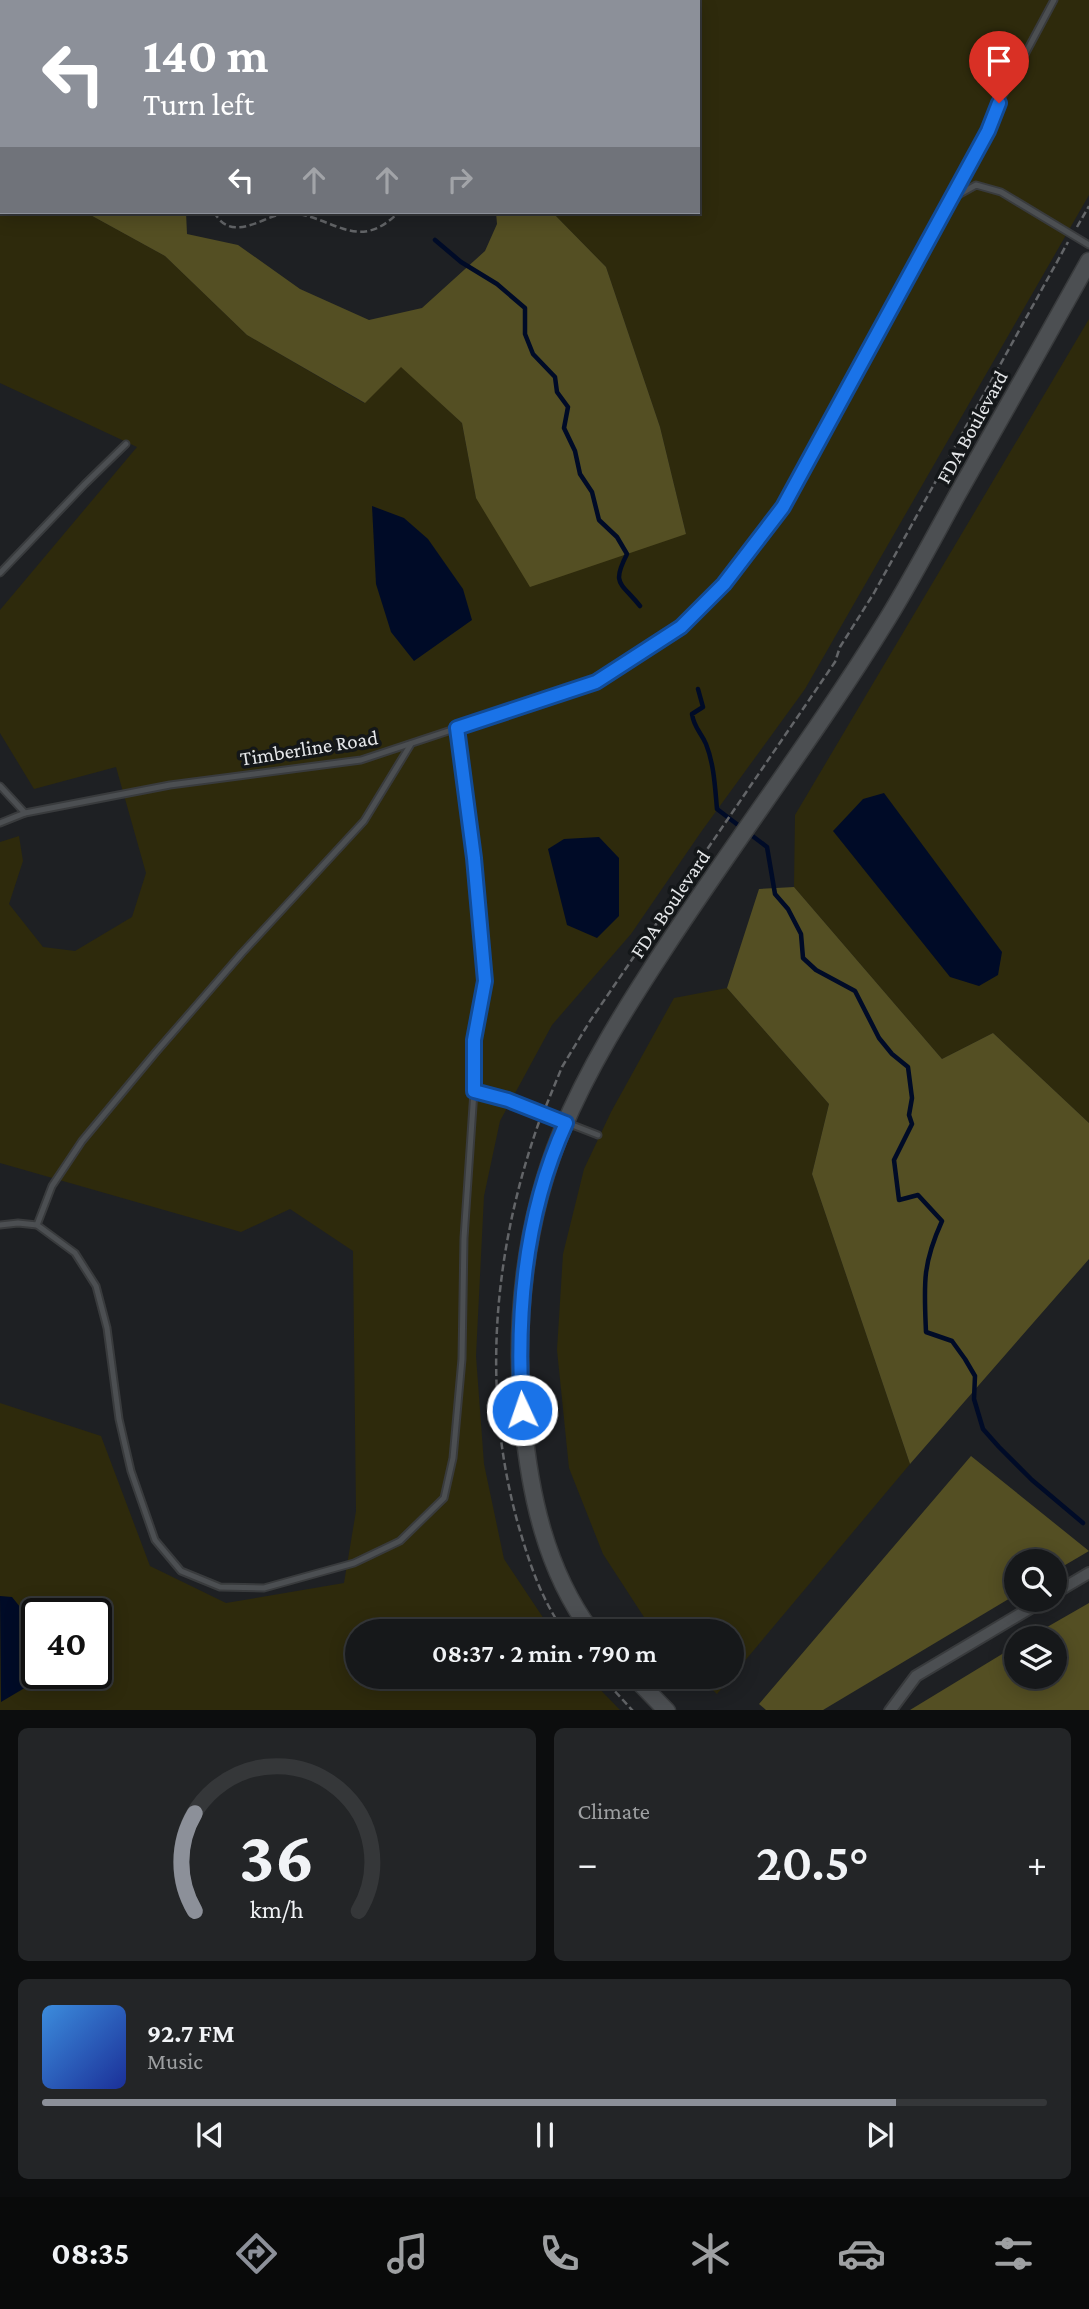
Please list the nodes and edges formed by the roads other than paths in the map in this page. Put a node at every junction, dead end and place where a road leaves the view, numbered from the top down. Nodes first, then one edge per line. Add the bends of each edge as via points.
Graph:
1 (1054, 0) edge
2 (951, 199) junction
3 (1089, 245) edge
4 (1089, 261) edge
5 (126, 444) dead end
6 (0, 573) edge
7 (457, 728) junction
8 (411, 744) junction
9 (0, 786) edge
10 (25, 813) junction
11 (0, 823) edge
12 (474, 1091) junction
13 (566, 1123) junction
14 (598, 1135) dead end
15 (0, 1225) edge
16 (37, 1225) junction
17 (1089, 1573) edge
18 (1067, 1586) edge
19 (1024, 1612) edge
20 (582, 1619) edge
21 (646, 1689) edge
22 (667, 1710) edge
23 (890, 1710) edge

1 - 2 lane, Timberline Road
2 - 3 lane via 976,185 1001,192
2 - 7 lane, Timberline Road via 783,507 724,584 681,627 596,682
4 - 13 street, FDA Boulevard via 888,618 624,1011
5 - 6 lane
7 - 8 lane, Timberline Road
7 - 12 lane via 485,981 474,1040
8 - 10 lane, Timberline Road via 361,761 170,785
8 - 16 lane via 363,821 233,963 82,1141 52,1186
9 - 10 lane
10 - 11 lane, Timberline Road
12 - 13 lane
12 - 16 lane via 462,1359 453,1458 444,1498 400,1541 354,1563 264,1588 220,1587 181,1571 155,1540 131,1471 96,1286 75,1253
13 - 14 lane
13 - 20 street, FDA Boulevard via 531,1236 518,1356 526,1458 538,1513 547,1548
15 - 16 lane
17 - 18 street
19 - 23 street via 916,1676
21 - 22 street

